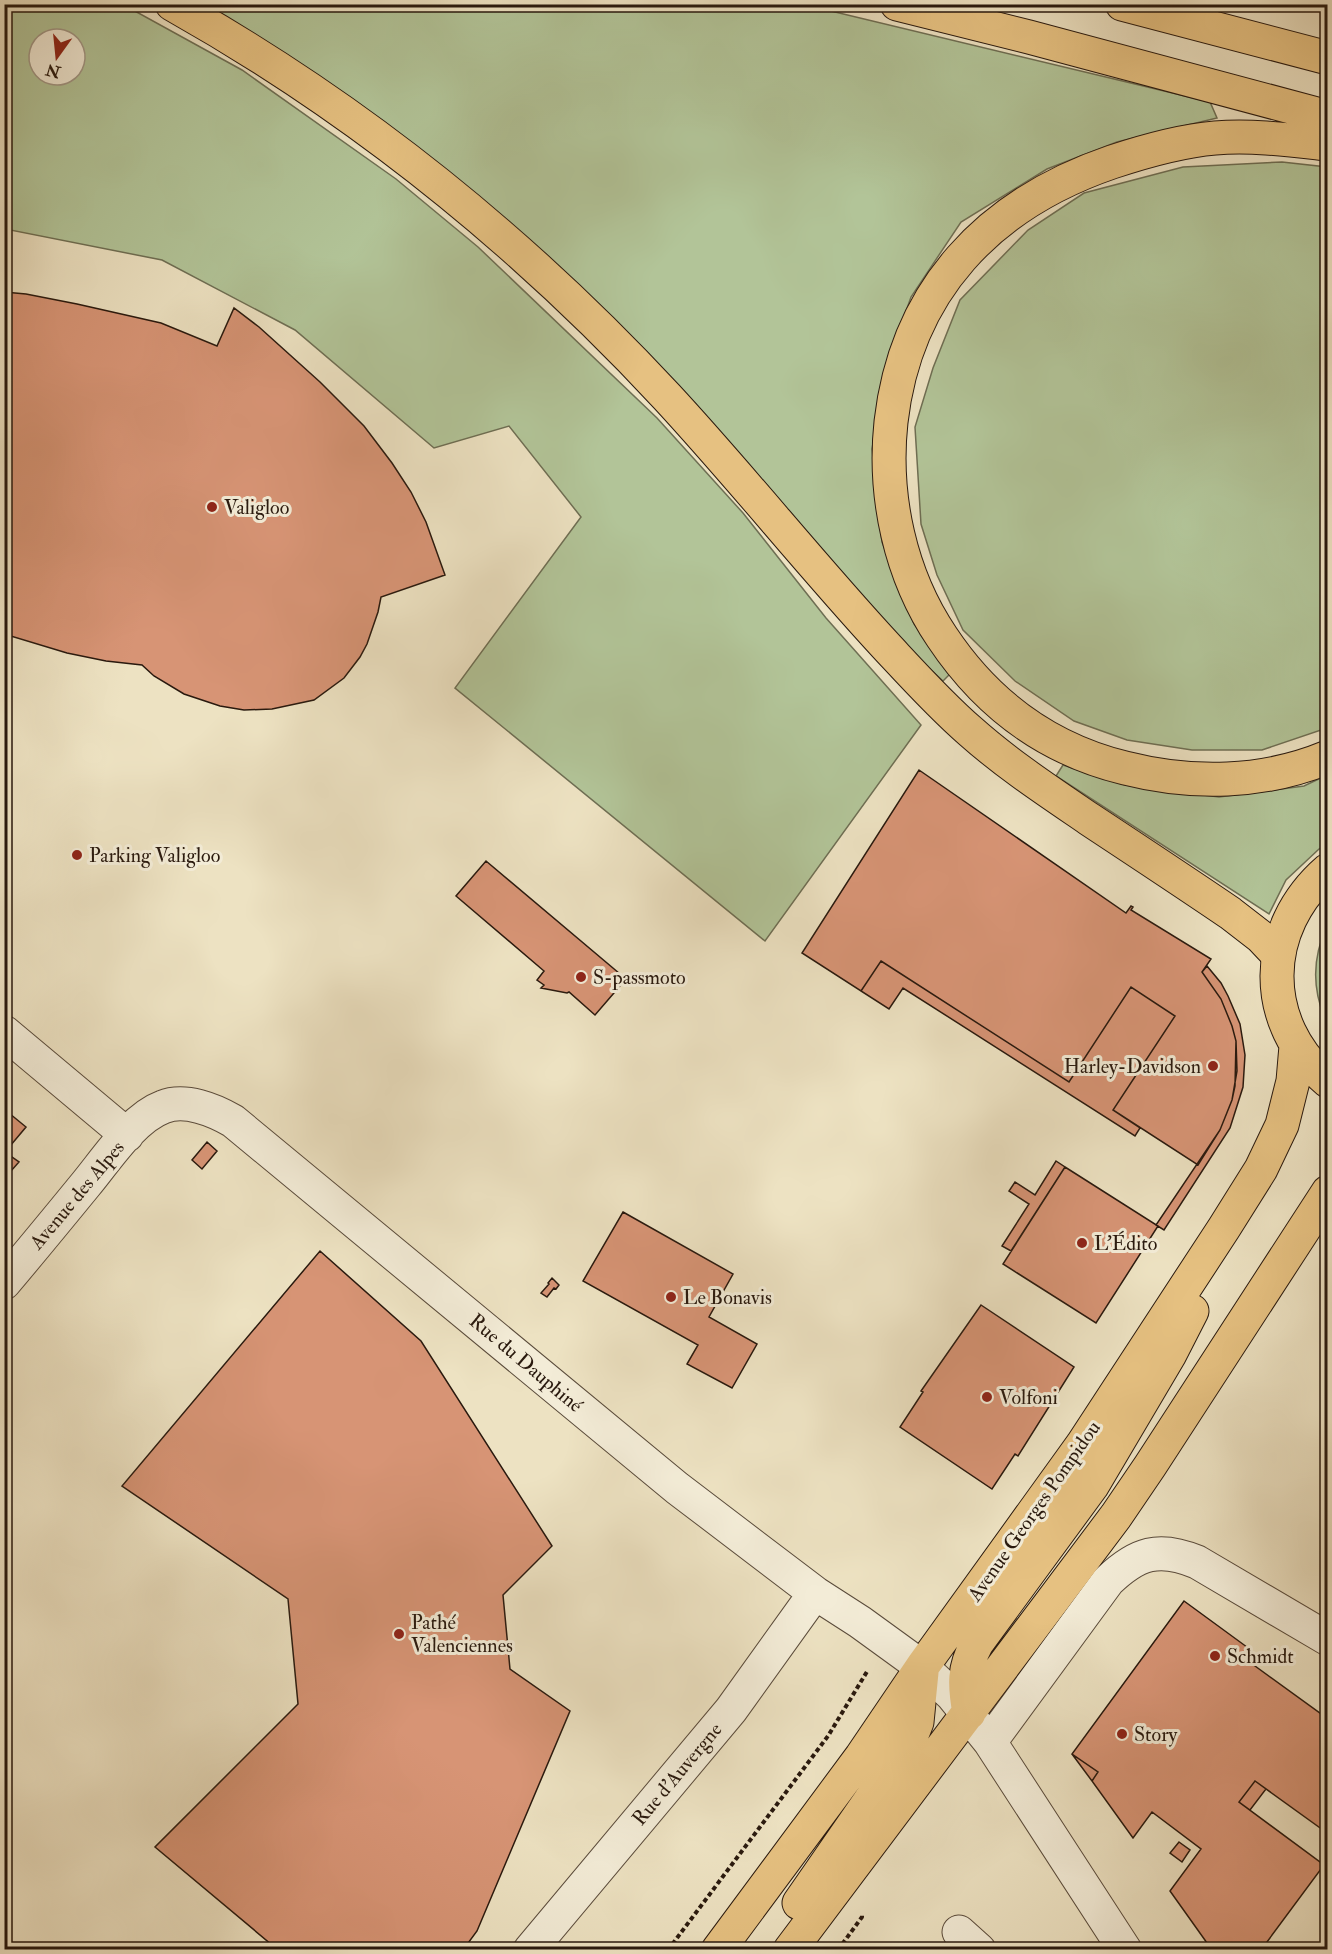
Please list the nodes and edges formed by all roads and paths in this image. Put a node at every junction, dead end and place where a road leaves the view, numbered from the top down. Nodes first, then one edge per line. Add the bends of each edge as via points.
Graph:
1 (172, 4) edge
2 (897, 4) edge
3 (1122, 4) edge
4 (1328, 58) edge
5 (1328, 117) edge
6 (1328, 144) edge
7 (1328, 757) edge
8 (1328, 870) edge
9 (1278, 955) junction
10 (4, 1032) edge
11 (1296, 1046) junction
12 (1328, 1081) edge
13 (127, 1135) junction
14 (1261, 1169) junction
15 (1328, 1192) edge
16 (4, 1283) edge
17 (815, 1593) junction
18 (1328, 1639) edge
19 (886, 1641) junction
20 (922, 1667) junction
21 (969, 1713) junction
22 (990, 1742) junction
23 (531, 1950) edge
24 (668, 1950) edge
25 (718, 1950) edge
26 (772, 1950) edge
27 (790, 1950) edge
28 (1125, 1950) edge

1 - 9 main road via 323,99 484,221 574,303 666,396 832,587 953,716 1025,775 1230,912
2 - 5 main road
3 - 4 main road
6 - 7 main road via 1238,137 1159,148 1075,176 1007,214 954,265 919,323 897,388 888,462 898,535 924,608 965,670 998,704 1037,733 1111,765 1186,779 1262,776
8 - 9 main road via 1295,908
9 - 11 main road via 1279,1002
10 - 13 street
11 - 12 main road
11 - 14 main road, Avenue Georges Pompidou via 1289,1102
13 - 16 street, Avenue des Alpes
13 - 17 street, Rue du Dauphiné via 152,1113 177,1104 211,1110 233,1120 677,1488
14 - 20 main road, Avenue Georges Pompidou via 1082,1445
14 - 21 main road via 1170,1354 1111,1456 977,1643 966,1670
15 - 21 main road via 1127,1499
17 - 19 street, Rue du Dauphiné
17 - 23 street, Rue d'Auvergne via 731,1710
18 - 22 street via 1197,1562 1168,1554 1141,1556 1108,1581
19 - 20 street, Rue du Dauphiné
19 - 24 path via 828,1736
20 - 21 street, Rue du Dauphiné
20 - 25 main road, Avenue Georges Pompidou via 861,1757
20 - 26 main road via 911,1737
21 - 22 street, Rue du Dauphiné
21 - 27 main road
22 - 28 street, Rue du Dauphiné

